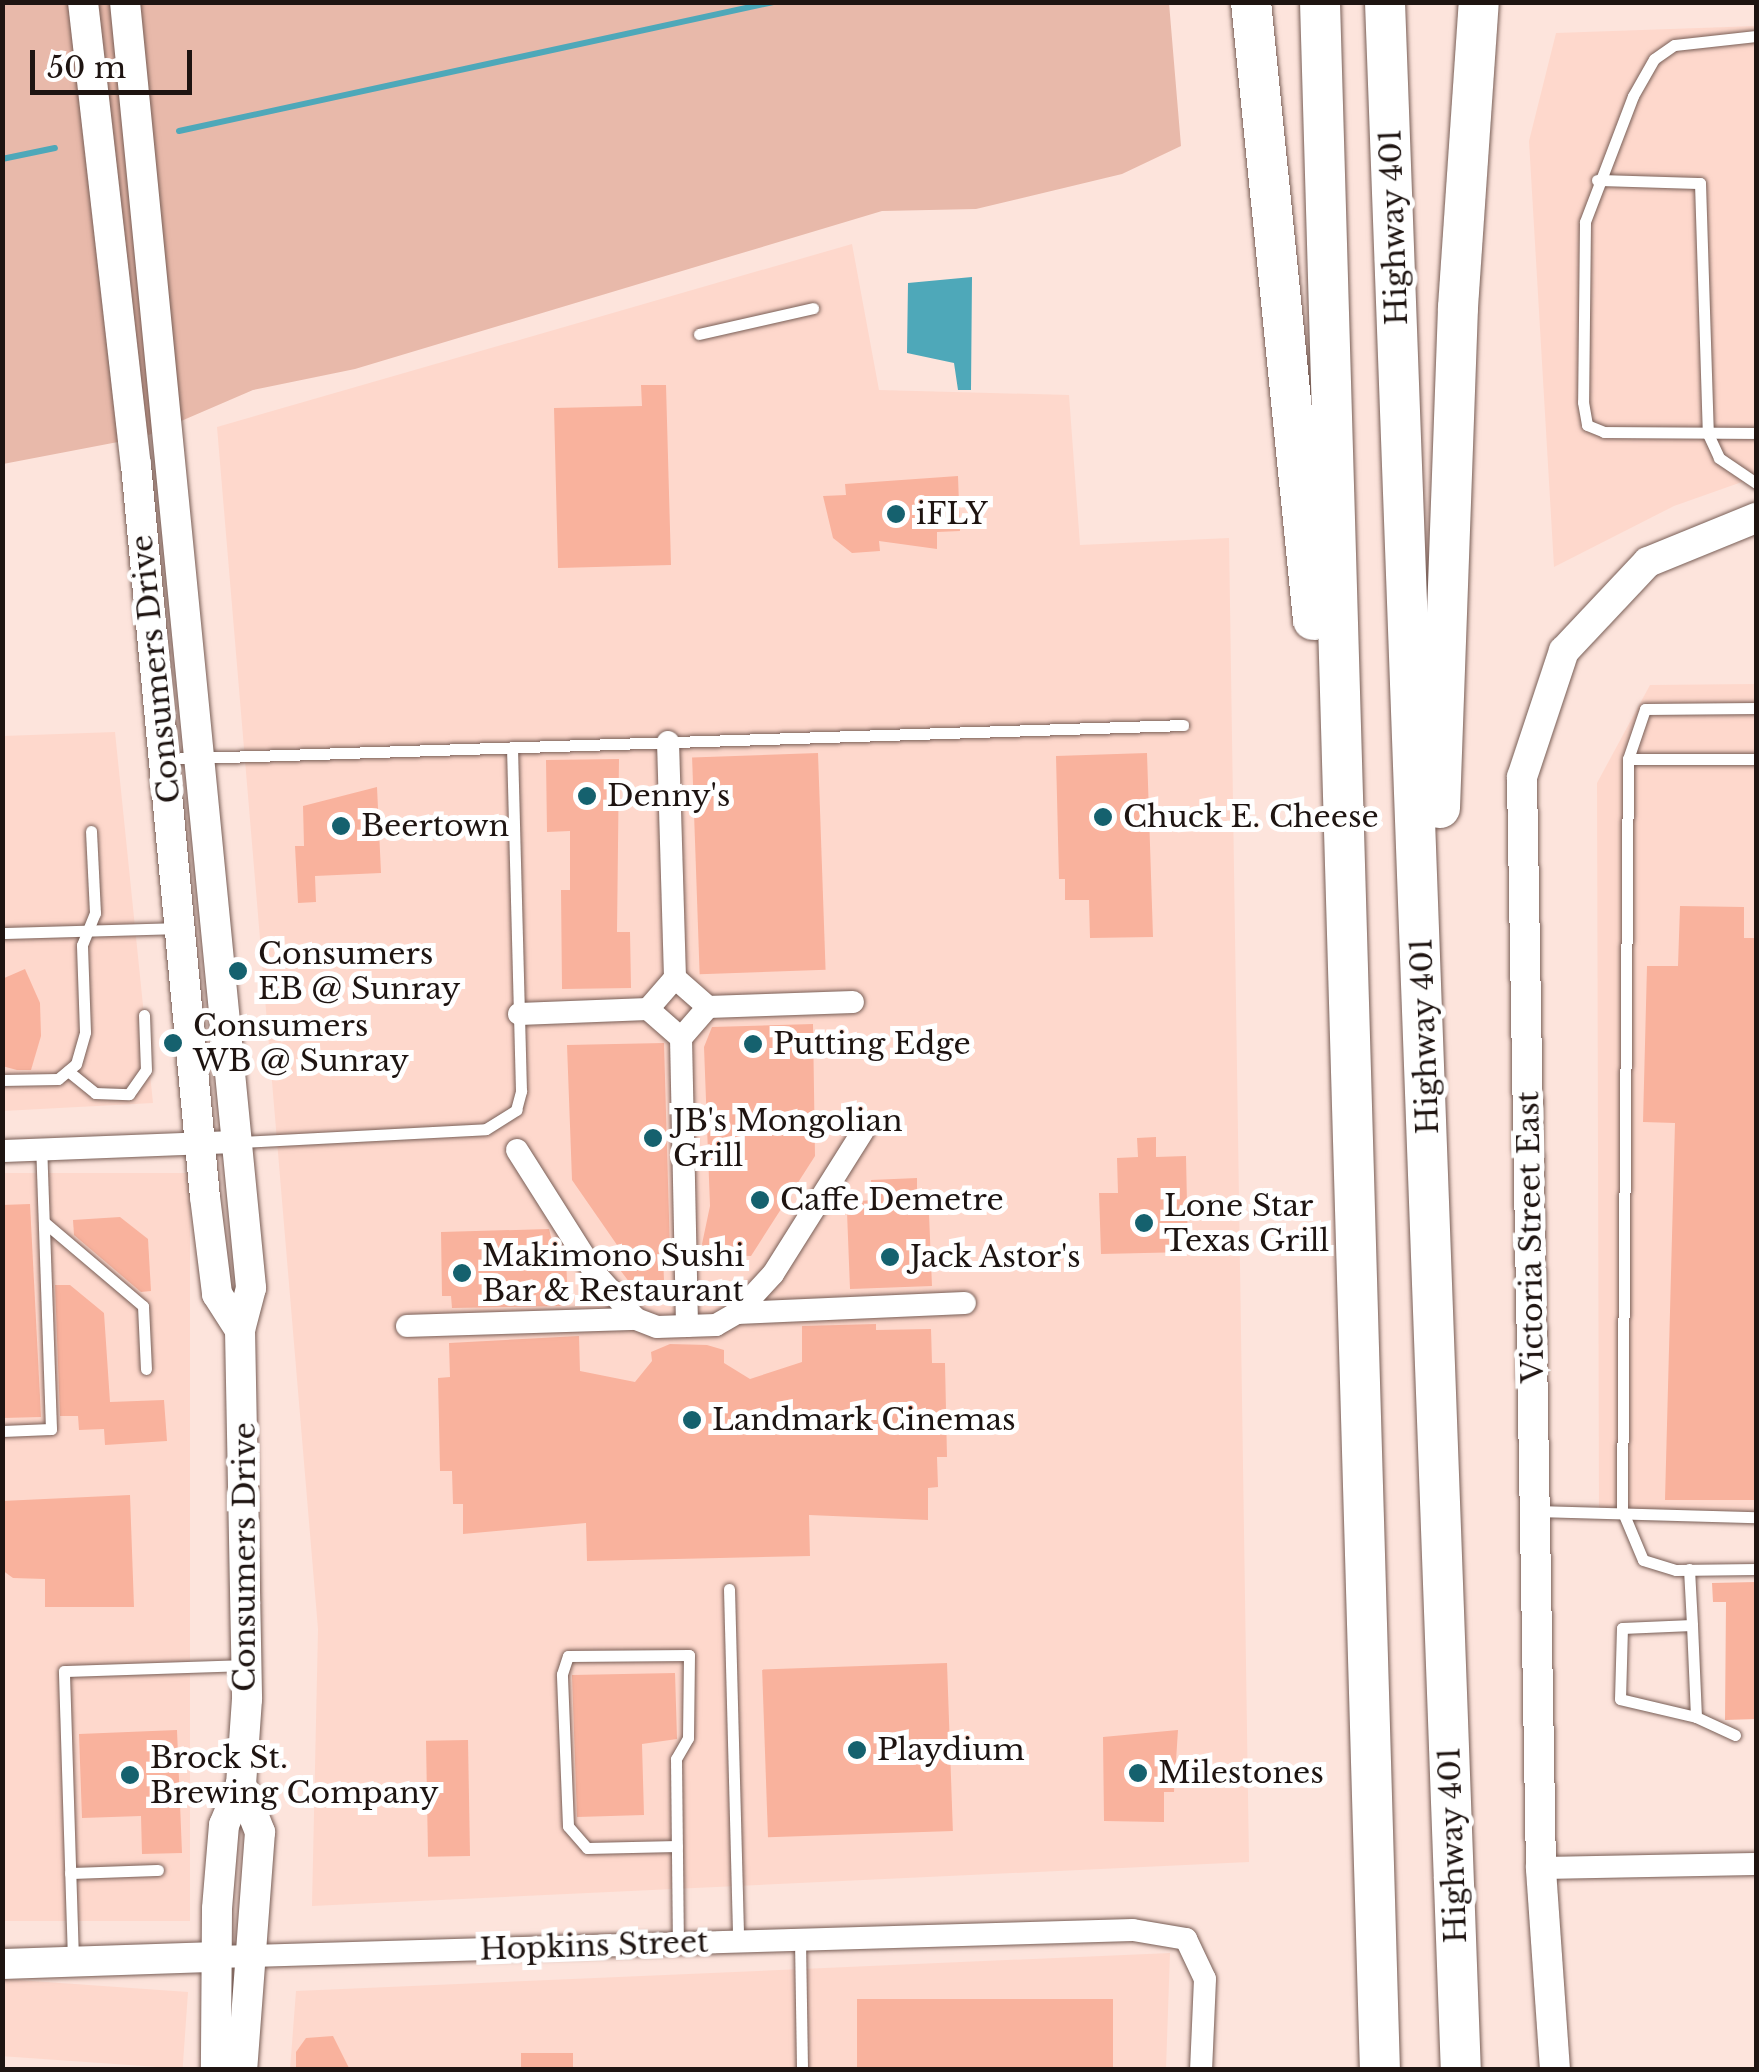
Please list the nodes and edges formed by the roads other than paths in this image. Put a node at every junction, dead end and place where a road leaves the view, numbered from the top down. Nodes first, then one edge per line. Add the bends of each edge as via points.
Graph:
1 (84, 2) edge
2 (125, 2) edge
3 (1251, 2) edge
4 (1320, 2) edge
5 (1385, 2) edge
6 (1479, 2) edge
7 (1756, 36) edge
8 (1596, 180) junction
9 (813, 308) dead end
10 (699, 334) dead end
11 (1756, 433) edge
12 (1708, 434) junction
13 (1756, 483) edge
14 (1756, 518) edge
15 (1756, 708) edge
16 (1183, 724) dead end
17 (668, 742) junction
18 (512, 747) junction
19 (199, 758) junction
20 (165, 759) junction
21 (1628, 759) junction
22 (1756, 759) edge
23 (91, 831) dead end
24 (180, 928) junction
25 (88, 930) junction
26 (2, 933) edge
27 (676, 978) junction
28 (1348, 982) junction
29 (853, 1002) dead end
30 (708, 1007) junction
31 (648, 1009) junction
32 (519, 1014) junction
33 (144, 1015) dead end
34 (680, 1038) junction
35 (68, 1071) junction
36 (2, 1080) edge
37 (1428, 1112) junction
38 (863, 1131) dead end
39 (236, 1142) junction
40 (200, 1144) junction
41 (41, 1149) junction
42 (517, 1150) dead end
43 (2, 1151) edge
44 (44, 1222) junction
45 (965, 1303) dead end
46 (737, 1314) junction
47 (636, 1319) junction
48 (407, 1326) dead end
49 (687, 1326) junction
50 (240, 1330) junction
51 (146, 1369) dead end
52 (2, 1431) edge
53 (1622, 1510) junction
54 (1536, 1511) junction
55 (1756, 1517) edge
56 (1756, 1568) edge
57 (1689, 1570) junction
58 (730, 1589) dead end
59 (1692, 1625) junction
60 (247, 1664) junction
61 (1696, 1717) junction
62 (1735, 1735) dead end
63 (241, 1784) junction
64 (677, 1846) junction
65 (1756, 1864) edge
66 (1541, 1868) junction
67 (158, 1870) dead end
68 (70, 1873) junction
69 (800, 1940) junction
70 (738, 1942) junction
71 (678, 1944) junction
72 (253, 1956) junction
73 (217, 1958) junction
74 (73, 1962) junction
75 (2, 1964) edge
76 (216, 2070) edge
77 (242, 2070) edge
78 (802, 2070) edge
79 (1201, 2070) edge
80 (1380, 2070) edge
81 (1461, 2070) edge
82 (1555, 2070) edge

1 - 20 main road, Consumers Drive
2 - 19 main road, Consumers Drive
3 - 28 highway
4 - 28 highway
5 - 37 highway, Highway 401
6 - 37 highway via 1458,307
7 - 8 lane via 1662,51
8 - 12 lane via 1700,184
8 - 12 lane via 1585,222 1584,420 1592,428 1634,436
9 - 10 lane
11 - 12 lane
12 - 13 lane via 1719,458
14 - 54 main road, Victoria Street East via 1648,562 1564,651 1522,776
15 - 21 lane via 1645,708
16 - 17 lane
17 - 18 lane
17 - 27 street
18 - 19 lane
18 - 32 lane
19 - 20 lane
19 - 39 main road, Consumers Drive
20 - 24 main road, Consumers Drive
21 - 22 lane
21 - 53 lane
23 - 25 lane via 95,913
24 - 25 lane
24 - 40 main road, Consumers Drive
25 - 26 lane
25 - 35 lane via 82,945 85,1032
27 - 30 street
27 - 31 street
28 - 80 highway
29 - 30 street
30 - 34 street
31 - 32 street
31 - 34 street
32 - 39 lane via 520,1090 503,1123 400,1136
33 - 35 lane via 146,1070 130,1094 95,1093
34 - 49 street
35 - 36 lane via 58,1079
37 - 81 highway, Highway 401
38 - 46 street via 773,1274
39 - 40 street
39 - 50 main road, Consumers Drive via 250,1288
40 - 41 street
40 - 50 main road, Consumers Drive via 217,1294
41 - 43 street
41 - 44 lane
42 - 47 street via 594,1272
44 - 51 lane via 143,1306
44 - 52 lane via 51,1430
45 - 46 street
46 - 49 street via 716,1325
47 - 48 street
47 - 49 street via 656,1328
50 - 60 main road, Consumers Drive
53 - 54 lane
53 - 55 lane
53 - 57 lane via 1643,1560
54 - 66 main road, Victoria Street East
56 - 57 lane
57 - 59 lane
58 - 70 lane
59 - 61 lane
59 - 61 lane via 1622,1628 1620,1699
60 - 63 main road, Consumers Drive
60 - 68 lane via 64,1672
61 - 62 lane
63 - 72 main road, Consumers Drive via 260,1832
63 - 73 main road, Consumers Drive via 224,1825
64 - 64 lane via 676,1759 688,1738 688,1655 568,1656 562,1674 568,1826 587,1848
64 - 71 lane
65 - 66 street
66 - 82 main road, Victoria Street East
67 - 68 lane
68 - 74 lane
69 - 70 street, Hopkins Street
69 - 78 lane
69 - 79 street, Hopkins Street via 1133,1930 1186,1939 1205,1979
70 - 71 street, Hopkins Street
71 - 72 street, Hopkins Street
72 - 73 street, Hopkins Street
72 - 77 main road, Consumers Drive
73 - 74 main road, Hopkins Street
73 - 76 main road, Consumers Drive
74 - 75 main road, Hopkins Street

